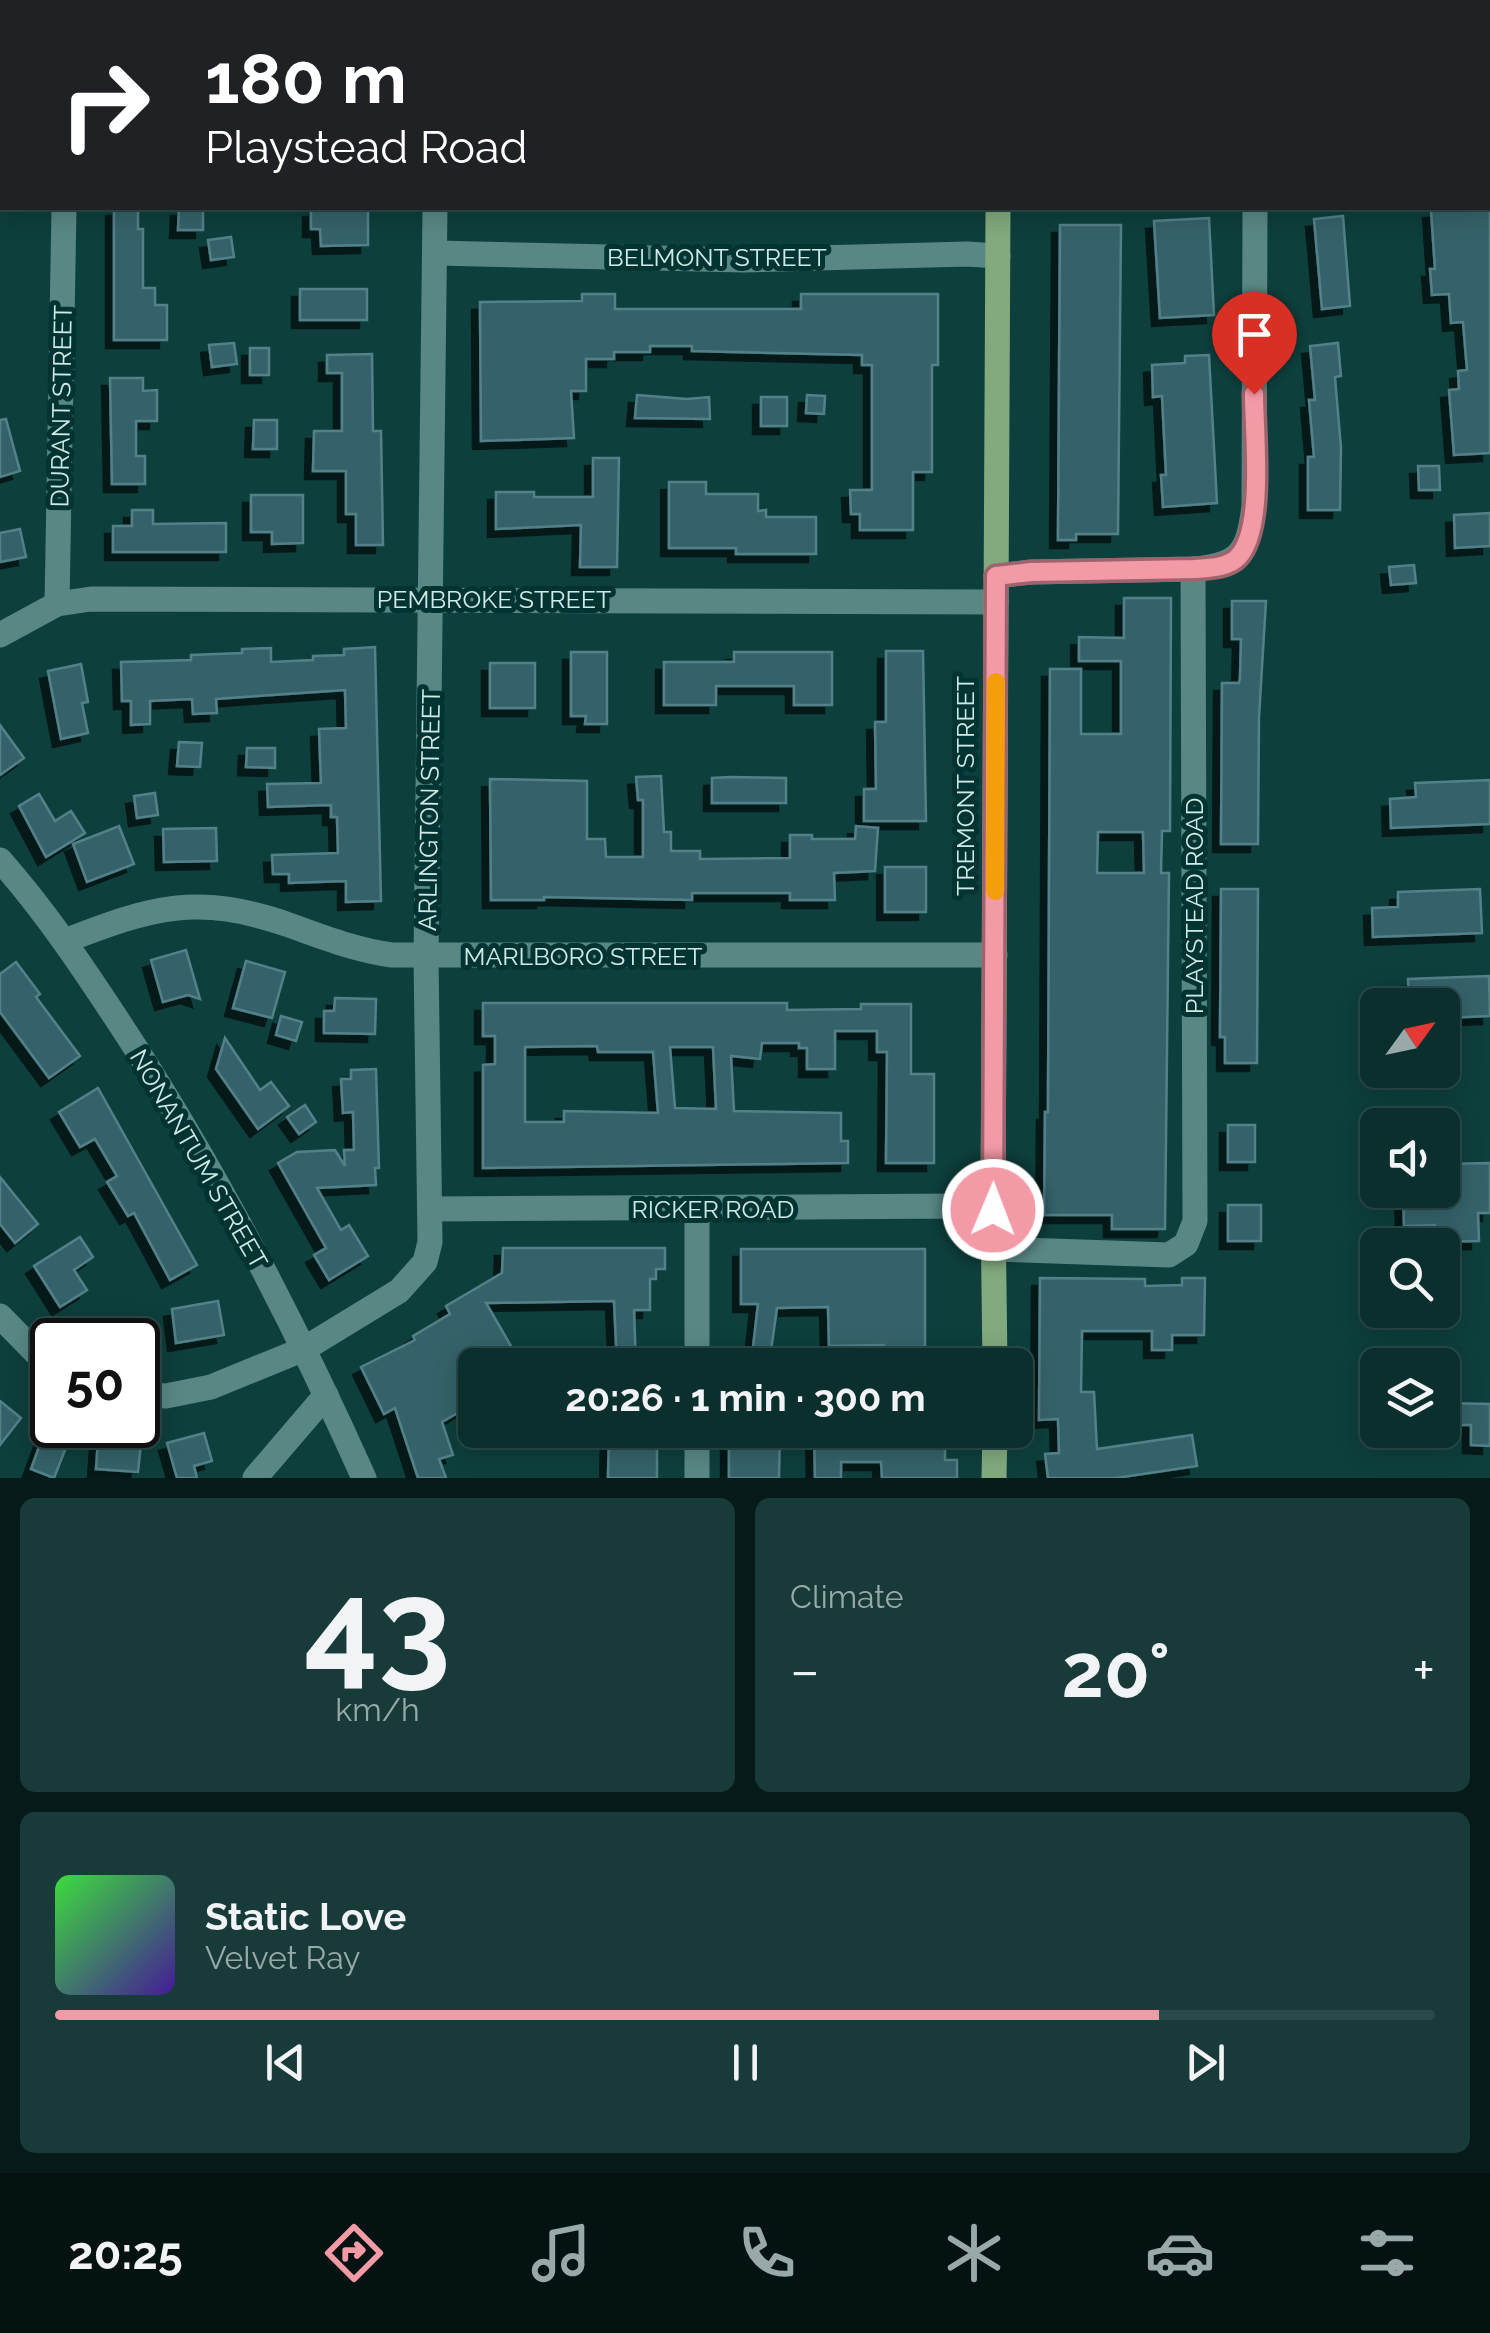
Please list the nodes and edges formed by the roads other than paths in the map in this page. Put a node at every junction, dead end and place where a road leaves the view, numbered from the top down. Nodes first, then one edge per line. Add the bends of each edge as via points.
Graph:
1 (64, 210) edge
2 (435, 210) edge
3 (998, 210) edge
4 (1255, 210) edge
5 (436, 253) junction
6 (998, 256) junction
7 (1194, 569) junction
8 (996, 576) junction
9 (432, 598) junction
10 (996, 602) junction
11 (57, 604) junction
12 (0, 635) edge
13 (0, 860) edge
14 (65, 941) junction
15 (995, 955) junction
16 (426, 957) junction
17 (432, 1209) junction
18 (697, 1210) junction
19 (993, 1210) junction
20 (996, 1249) junction
21 (0, 1316) edge
22 (30, 1347) edge
23 (697, 1348) edge
24 (995, 1348) edge
25 (304, 1349) junction
26 (326, 1395) junction
27 (160, 1396) edge
28 (697, 1448) edge
29 (994, 1448) edge
30 (255, 1478) edge
31 (364, 1478) edge
32 (697, 1478) edge
33 (994, 1478) edge

1 - 11 street, DURANT STREET
2 - 5 street, ARLINGTON STREET
3 - 6 main road, TREMONT STREET
4 - 7 street via 1250,536 1237,558
5 - 6 street, BELMONT STREET via 744,260
5 - 9 street, ARLINGTON STREET
6 - 8 main road, TREMONT STREET
7 - 8 street
7 - 20 street, PLAYSTEAD ROAD via 1195,1221 1186,1244 1168,1255
8 - 10 main road, TREMONT STREET
9 - 10 street, PEMBROKE STREET
9 - 11 street, PEMBROKE STREET
9 - 16 street, ARLINGTON STREET
10 - 15 main road, TREMONT STREET
11 - 12 street, PEMBROKE STREET
13 - 14 street, NONANTUM STREET
14 - 16 street, MARLBORO STREET via 154,910 211,905 361,951
14 - 25 street, NONANTUM STREET via 210,1166
15 - 16 street, MARLBORO STREET
15 - 19 main road, TREMONT STREET
16 - 17 street, ARLINGTON STREET
17 - 18 street, RICKER ROAD
17 - 25 street, ARLINGTON STREET via 425,1262 414,1277
18 - 19 street, RICKER ROAD
18 - 23 street
19 - 20 main road, TREMONT STREET
20 - 24 main road, TREMONT STREET
21 - 22 street
25 - 26 street, NONANTUM STREET
25 - 27 street, ARLINGTON STREET via 211,1388
26 - 30 street
26 - 31 street, NONANTUM STREET
28 - 32 street
29 - 33 main road

